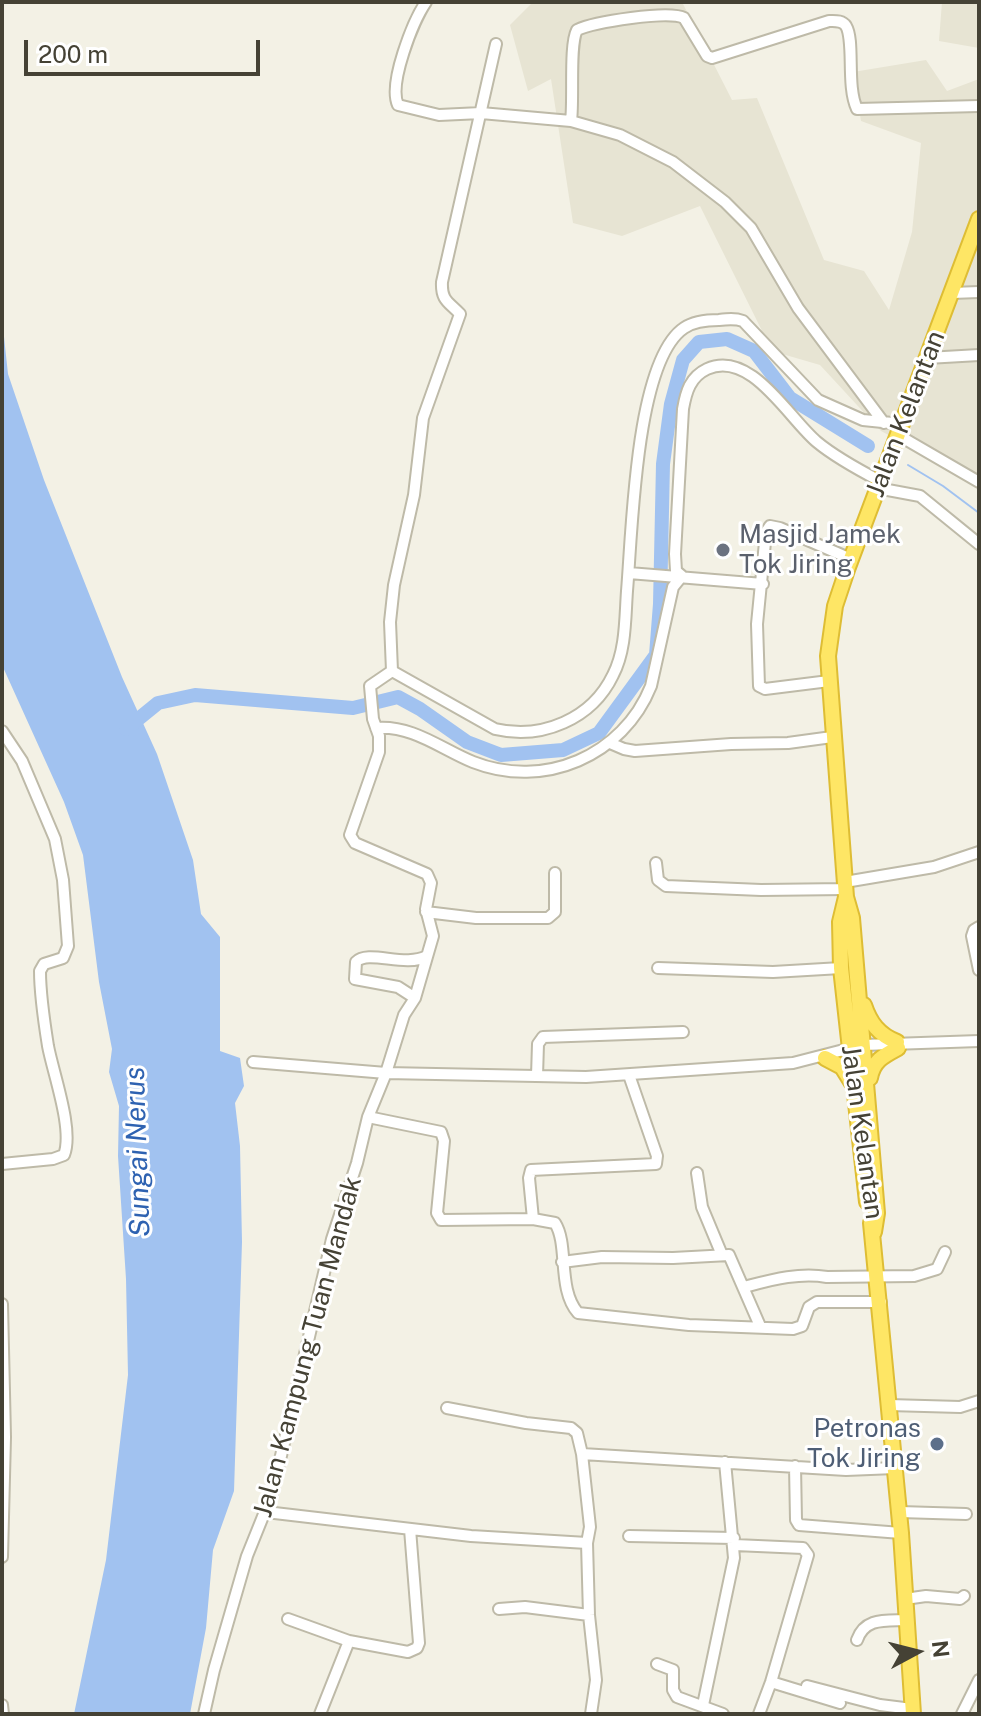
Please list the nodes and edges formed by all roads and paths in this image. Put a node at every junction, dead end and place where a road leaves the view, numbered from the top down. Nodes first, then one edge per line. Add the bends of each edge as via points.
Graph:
1 (426, 2) edge
2 (496, 44) dead end
3 (979, 106) edge
4 (481, 113) junction
5 (571, 121) junction
6 (979, 219) edge
7 (979, 292) edge
8 (952, 293) junction
9 (979, 355) edge
10 (927, 358) junction
11 (884, 423) junction
12 (899, 432) junction
13 (979, 482) edge
14 (879, 483) junction
15 (979, 544) edge
16 (851, 559) junction
17 (629, 573) junction
18 (679, 576) junction
19 (763, 584) junction
20 (392, 671) junction
21 (829, 681) junction
22 (375, 724) junction
23 (2, 731) edge
24 (832, 737) junction
25 (610, 743) junction
26 (979, 852) edge
27 (656, 863) dead end
28 (555, 873) dead end
29 (846, 889) junction
30 (426, 912) junction
31 (979, 927) edge
32 (427, 956) junction
33 (658, 968) dead end
34 (841, 968) junction
35 (979, 970) edge
36 (857, 986) junction
37 (415, 998) junction
38 (848, 1027) junction
39 (683, 1032) dead end
40 (979, 1041) edge
41 (899, 1045) junction
42 (857, 1050) junction
43 (824, 1056) junction
44 (253, 1062) dead end
45 (386, 1073) junction
46 (629, 1075) junction
47 (537, 1076) junction
48 (856, 1090) junction
49 (868, 1110) junction
50 (368, 1117) junction
51 (2, 1164) edge
52 (697, 1173) dead end
53 (533, 1219) junction
54 (874, 1232) junction
55 (945, 1252) dead end
56 (722, 1255) junction
57 (562, 1262) junction
58 (878, 1277) junction
59 (744, 1287) junction
60 (881, 1302) junction
61 (2, 1304) edge
62 (760, 1326) junction
63 (3, 1400) edge
64 (979, 1401) edge
65 (889, 1405) junction
66 (447, 1408) dead end
67 (582, 1454) junction
68 (725, 1462) junction
69 (795, 1466) junction
70 (895, 1468) junction
71 (266, 1512) junction
72 (900, 1512) junction
73 (966, 1514) dead end
74 (410, 1529) junction
75 (901, 1533) junction
76 (629, 1536) dead end
77 (734, 1541) junction
78 (587, 1543) junction
79 (2, 1557) edge
80 (964, 1596) dead end
81 (905, 1599) junction
82 (499, 1609) dead end
83 (589, 1615) junction
84 (288, 1619) dead end
85 (907, 1620) junction
86 (857, 1640) dead end
87 (349, 1641) junction
88 (657, 1664) dead end
89 (979, 1680) edge
90 (771, 1682) junction
91 (807, 1686) dead end
92 (840, 1703) dead end
93 (2, 1705) edge
94 (703, 1705) junction
95 (912, 1711) edge
96 (3, 1714) edge
97 (204, 1714) edge
98 (320, 1714) edge
99 (591, 1714) edge
100 (723, 1714) edge
101 (759, 1714) edge
102 (962, 1714) edge

1 - 4 street via 406,46 396,102 439,115
2 - 4 street
3 - 5 street via 857,109 848,30 842,22 829,21 712,58 684,18 672,15 577,30 572,41
4 - 5 street
4 - 20 street via 442,282 444,299 459,318 423,418 416,485 395,576
5 - 11 street via 660,153 740,215 798,308
6 - 8 highway, Jalan Kelantan
7 - 8 street
8 - 10 highway, Jalan Kelantan
9 - 10 street
10 - 12 highway, Jalan Kelantan
11 - 12 street
11 - 17 street via 847,415 818,400 743,321 707,320 684,328 661,360 648,393
12 - 13 street
12 - 14 highway, Jalan Kelantan
14 - 15 street via 920,496
14 - 16 highway, Jalan Kelantan
14 - 18 street via 815,440 751,374 734,366 708,369 688,386 683,409 675,554
16 - 19 street via 770,526
16 - 21 highway, Jalan Kelantan via 830,632
17 - 18 street
17 - 20 street via 614,675 594,703 555,727 527,733 495,729
18 - 19 street
18 - 25 street via 645,699
19 - 21 street via 756,639 759,686
20 - 22 street via 370,686
21 - 24 highway, Jalan Kelantan
22 - 25 street via 413,732 474,762 507,771 574,764
22 - 30 street, Jalan Kampung Tuan Mandak via 379,752 350,835 355,843 427,874 431,883
23 - 51 street via 22,761 55,839 68,946 63,958 41,967 40,989 66,1151 53,1159
24 - 25 street via 635,751
24 - 29 highway, Jalan Kelantan
26 - 29 street
27 - 29 street via 658,880 666,886
28 - 30 street via 555,912 548,918
29 - 34 highway, Jalan Kelantan
29 - 36 highway, Jalan Kelantan
30 - 32 street, Jalan Kampung Tuan Mandak via 433,930
31 - 35 street via 972,936
32 - 37 street, Jalan Kampung Tuan Mandak
32 - 37 street via 415,962 364,957 356,962 355,979 398,987
33 - 34 street
34 - 38 highway, Jalan Kelantan
36 - 41 highway via 872,1023
36 - 42 highway, Jalan Kelantan
37 - 45 street, Jalan Kampung Tuan Mandak via 404,1015
38 - 42 highway, Jalan Kelantan
38 - 43 highway via 840,1043
39 - 47 street via 543,1037
40 - 41 street
41 - 42 street
41 - 49 highway via 874,1064
42 - 43 street
42 - 48 highway, Jalan Kelantan
42 - 49 highway, Jalan Kelantan
43 - 46 street
43 - 48 highway via 842,1067
44 - 45 street
45 - 47 street
45 - 50 street, Jalan Kampung Tuan Mandak
46 - 47 street
46 - 53 street via 656,1164 535,1168 529,1173
48 - 54 highway, Jalan Kelantan via 860,1155
49 - 54 highway, Jalan Kelantan
50 - 53 street via 441,1132 441,1220
50 - 71 street, Jalan Kampung Tuan Mandak via 332,1239
52 - 56 street via 702,1207
53 - 57 street via 558,1226
54 - 58 highway
55 - 58 street via 935,1271
56 - 57 street
56 - 59 street via 732,1259
57 - 62 street via 573,1307 582,1314
58 - 59 street via 815,1275
58 - 60 highway
59 - 62 street
60 - 62 street via 817,1302 799,1328
60 - 65 highway
61 - 63 street
63 - 79 street
64 - 65 street via 960,1407
65 - 70 highway
66 - 67 street via 571,1428
67 - 68 street
67 - 78 street
68 - 69 street
68 - 77 street
69 - 70 street
69 - 75 street via 799,1525
70 - 72 highway
71 - 74 street
71 - 97 street, Jalan Kampung Tuan Mandak via 247,1556
72 - 73 street
72 - 75 highway
74 - 78 street
74 - 87 street via 417,1648 408,1652
75 - 81 highway
76 - 77 street
77 - 90 street via 803,1548 808,1555
77 - 94 street via 732,1574
78 - 83 street
80 - 81 street
81 - 85 highway
82 - 83 street
83 - 99 street via 596,1680
84 - 87 street
85 - 86 street via 871,1622
85 - 95 highway
87 - 98 street
88 - 94 street via 673,1670 677,1697
89 - 102 street
90 - 92 street
90 - 101 street
91 - 95 street
93 - 96 street
94 - 100 street

